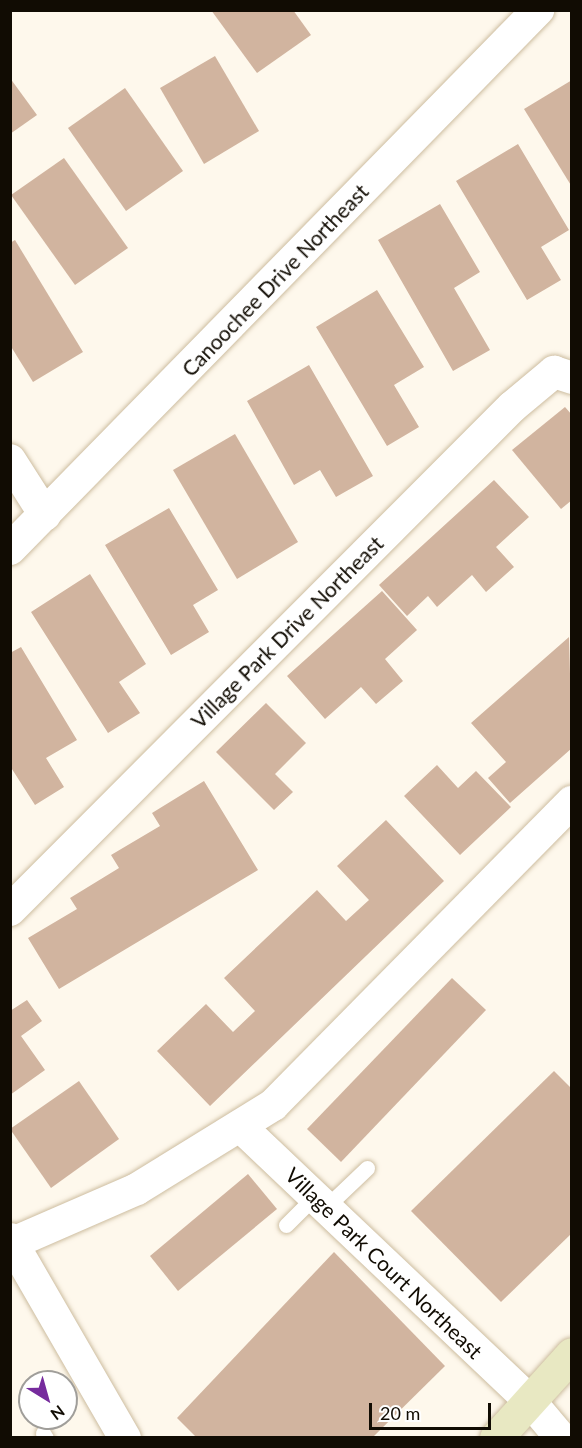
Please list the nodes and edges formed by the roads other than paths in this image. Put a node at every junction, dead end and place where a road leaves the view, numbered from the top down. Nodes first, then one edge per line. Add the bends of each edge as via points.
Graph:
1 (538, 10) edge
2 (572, 378) edge
3 (10, 460) edge
4 (45, 514) junction
5 (10, 549) edge
6 (572, 802) edge
7 (10, 910) edge
8 (240, 1126) junction
9 (367, 1168) dead end
10 (320, 1202) junction
11 (286, 1225) dead end
12 (12, 1241) edge
13 (572, 1354) edge
14 (529, 1400) junction
15 (125, 1437) edge
16 (495, 1437) edge
17 (561, 1437) edge

1 - 4 street, Canoochee Drive Northeast
2 - 7 street, Village Park Drive Northeast via 554,372 512,407
3 - 4 street
4 - 5 street, Canoochee Drive Northeast
6 - 8 street via 273,1105
8 - 10 street, Village Park Court Northeast
8 - 12 street via 137,1189
9 - 10 lane
10 - 11 lane
10 - 14 street, Village Park Court Northeast
12 - 15 street
13 - 14 street
14 - 16 street
14 - 17 street, Village Park Court Northeast

